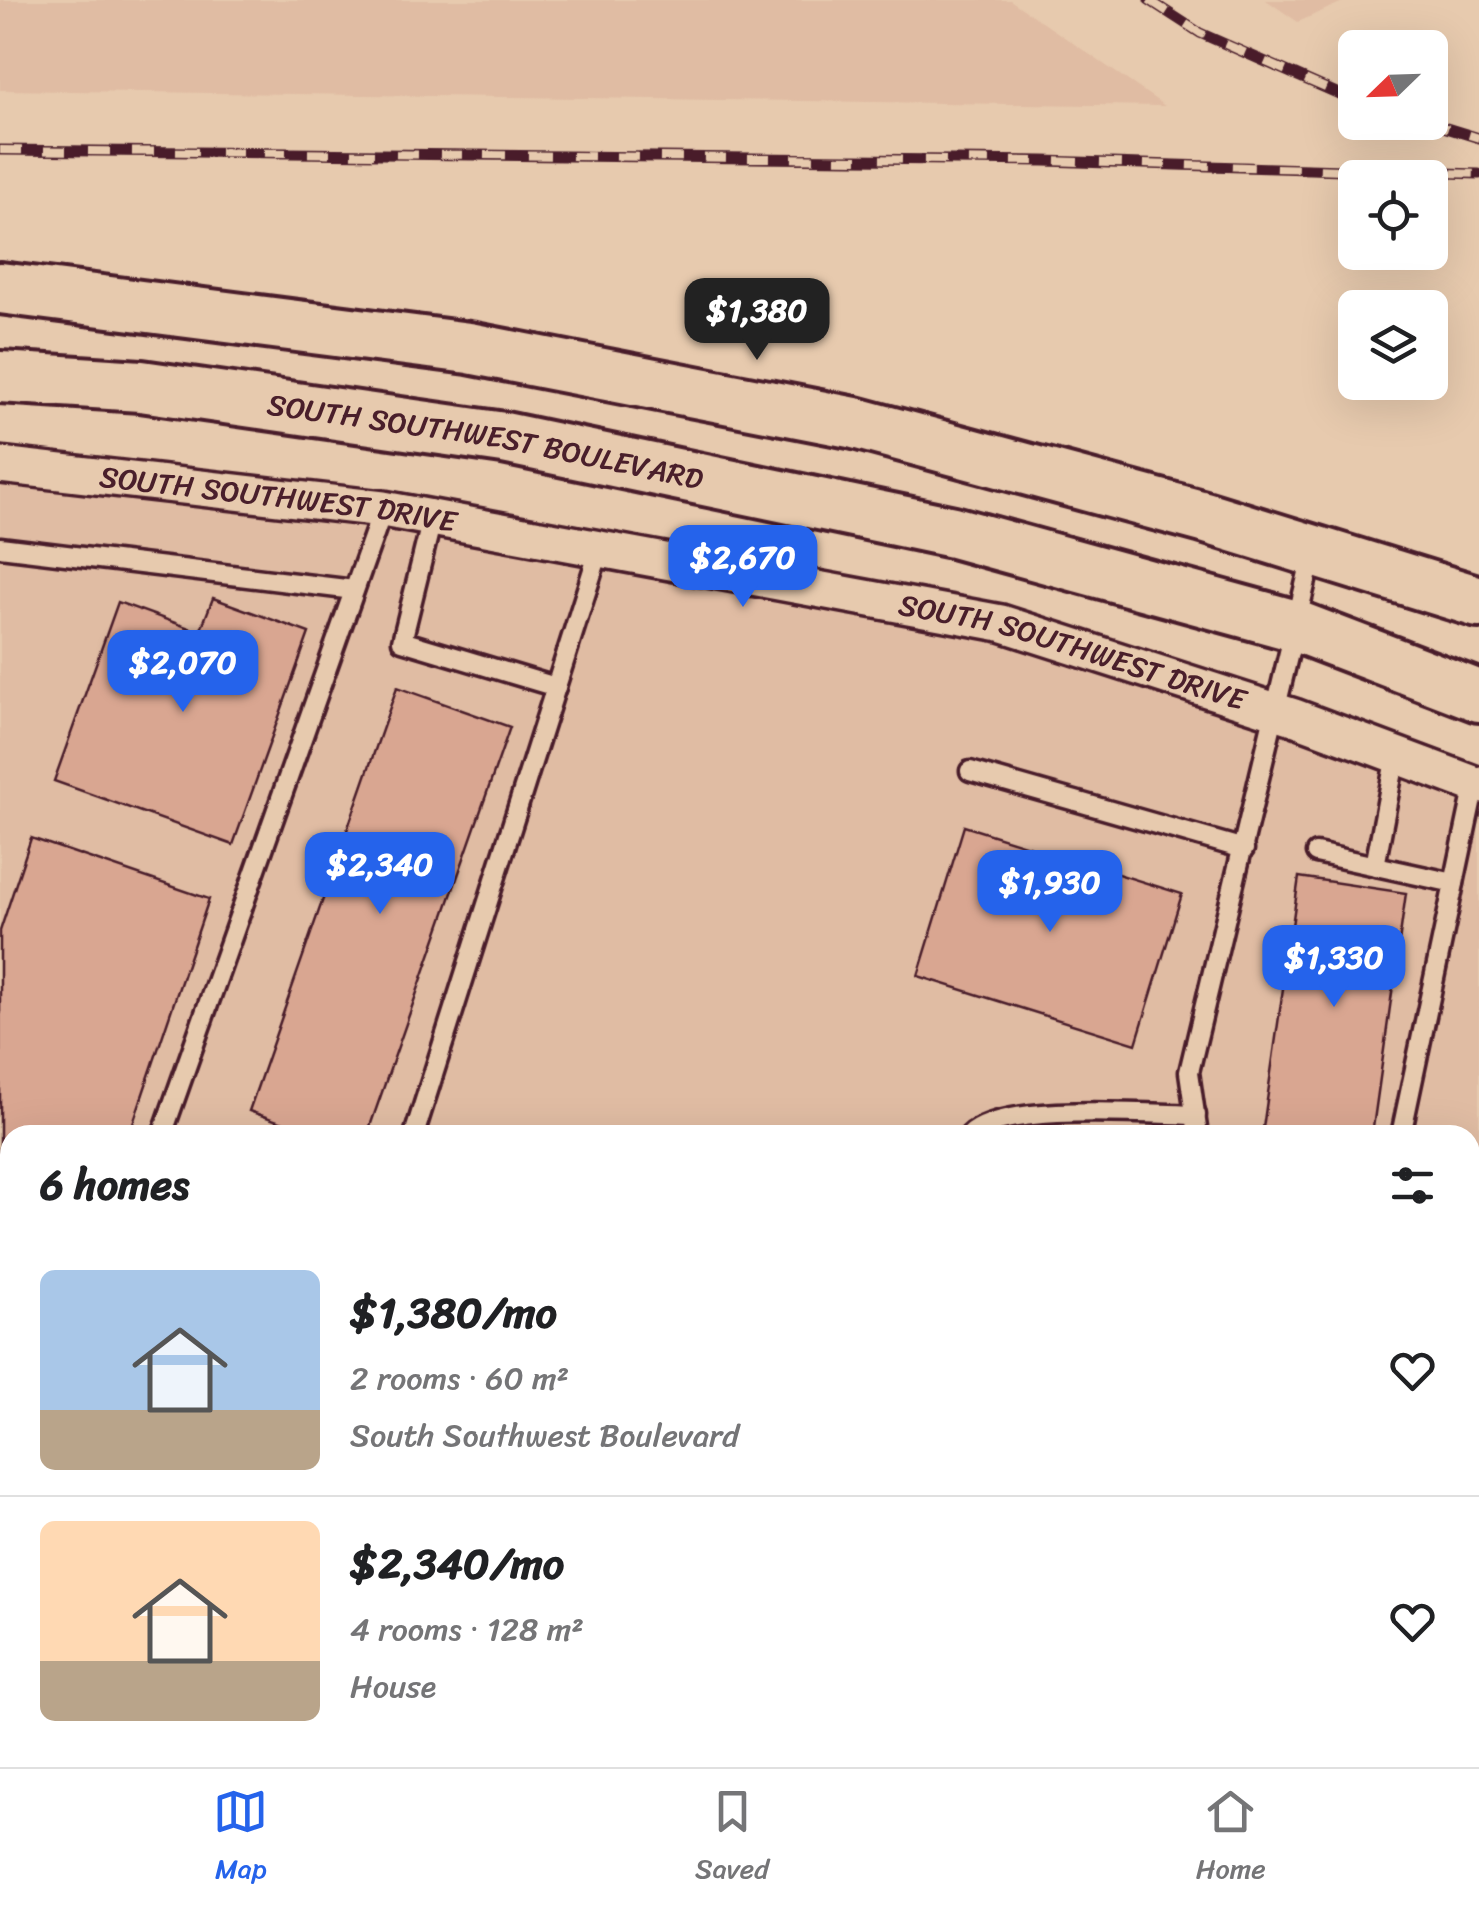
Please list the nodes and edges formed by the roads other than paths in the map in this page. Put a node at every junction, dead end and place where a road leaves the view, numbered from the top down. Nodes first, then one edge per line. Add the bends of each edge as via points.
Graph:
1 (0, 288) edge
2 (0, 376) edge
3 (0, 465) edge
4 (383, 510) junction
5 (432, 519) junction
6 (0, 547) edge
7 (1314, 550) junction
8 (599, 552) junction
9 (354, 590) junction
10 (1479, 602) edge
11 (1296, 626) junction
12 (556, 687) junction
13 (1479, 696) edge
14 (1275, 711) junction
15 (1396, 755) junction
16 (970, 772) dead end
17 (1477, 785) edge
18 (1244, 849) junction
19 (1316, 854) dead end
20 (1375, 866) junction
21 (1454, 883) junction
22 (1196, 1115) junction
23 (166, 1125) edge
24 (417, 1125) edge
25 (996, 1125) edge
26 (1197, 1125) edge
27 (1403, 1125) edge

1 - 7 main road via 470,348 855,423
2 - 11 main road, SOUTH SOUTHWEST BOULEVARD via 141,386 504,438 953,532
3 - 4 street, SOUTH SOUTHWEST DRIVE
4 - 5 street, SOUTH SOUTHWEST DRIVE
4 - 9 lane
5 - 8 street, SOUTH SOUTHWEST DRIVE
5 - 12 lane via 402,641
6 - 9 lane
7 - 10 main road
7 - 11 lane
8 - 12 lane
8 - 14 street, SOUTH SOUTHWEST DRIVE via 1001,623
9 - 23 lane
11 - 13 main road, SOUTH SOUTHWEST BOULEVARD
11 - 14 lane
12 - 24 lane
14 - 15 street, SOUTH SOUTHWEST DRIVE
14 - 18 lane
15 - 17 street, SOUTH SOUTHWEST DRIVE
15 - 20 lane
16 - 18 lane
17 - 21 lane
18 - 22 lane via 1188,1072
19 - 20 lane
20 - 21 lane
21 - 27 lane
22 - 25 lane via 1068,1112
22 - 26 lane

